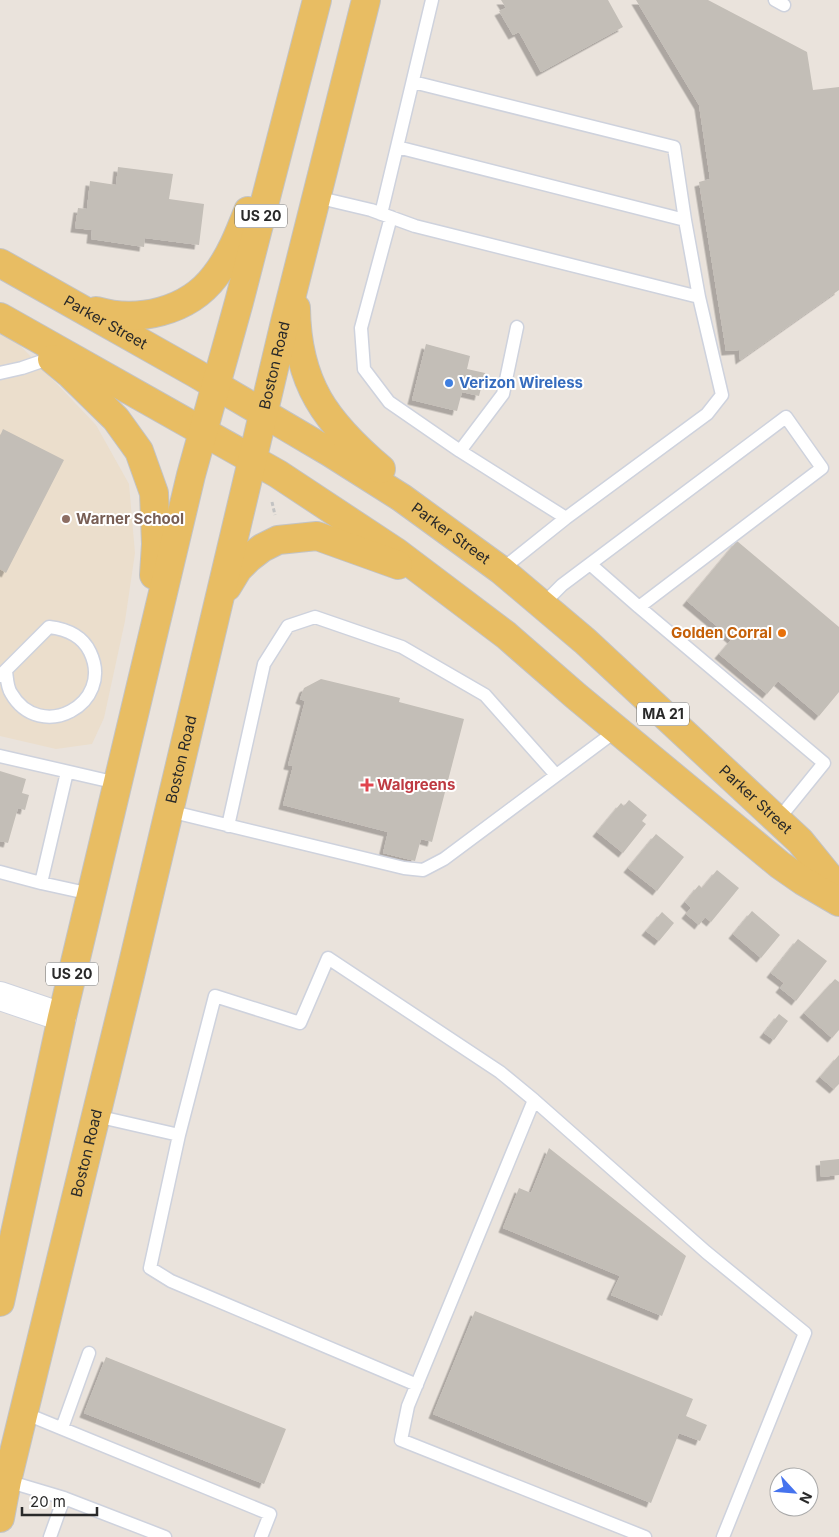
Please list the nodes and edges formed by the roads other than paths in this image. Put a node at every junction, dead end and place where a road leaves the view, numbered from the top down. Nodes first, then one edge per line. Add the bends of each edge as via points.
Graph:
1 (317, 0) edge
2 (366, 0) edge
3 (432, 0) edge
4 (413, 82) junction
5 (285, 122) junction
6 (398, 147) junction
7 (316, 197) junction
8 (386, 215) junction
9 (685, 220) junction
10 (301, 260) junction
11 (0, 263) edge
12 (52, 292) junction
13 (699, 296) junction
14 (6, 320) edge
15 (517, 328) dead end
16 (51, 358) junction
17 (0, 373) edge
18 (216, 385) junction
19 (264, 413) junction
20 (203, 431) junction
21 (460, 451) junction
22 (253, 459) junction
23 (566, 518) junction
24 (476, 552) junction
25 (590, 564) junction
26 (501, 570) junction
27 (433, 578) junction
28 (543, 604) junction
29 (638, 607) junction
30 (217, 612) junction
31 (150, 646) junction
32 (3, 673) edge
33 (617, 730) junction
34 (0, 756) edge
35 (67, 772) junction
36 (556, 775) junction
37 (117, 783) junction
38 (169, 811) junction
39 (777, 821) junction
40 (228, 826) junction
41 (0, 872) edge
42 (41, 882) junction
43 (839, 889) edge
44 (91, 894) junction
45 (839, 902) edge
46 (0, 996) edge
47 (62, 1017) junction
48 (534, 1100) junction
49 (96, 1116) junction
50 (179, 1135) junction
51 (0, 1302) edge
52 (89, 1353) dead end
53 (417, 1385) junction
54 (24, 1413) junction
55 (62, 1428) junction
56 (7, 1481) junction
57 (64, 1498) junction
58 (0, 1518) edge
59 (50, 1537) edge
60 (165, 1537) edge
61 (261, 1537) edge
62 (645, 1537) edge
63 (723, 1537) edge

1 - 5 main road, US 20
2 - 7 main road, Boston Road / US 20
3 - 4 lane
4 - 6 lane
4 - 9 lane via 674,147
5 - 12 main road via 232,248 214,277 199,293 156,313 122,316 86,308
5 - 18 main road, US 20
6 - 8 lane
6 - 9 lane
7 - 8 lane
7 - 10 main road, Boston Road / US 20
8 - 13 lane via 415,226
8 - 21 lane via 361,328 364,369 389,402
9 - 13 lane
10 - 19 main road, Boston Road / US 20
10 - 24 main road via 296,282 296,325 305,371 317,400 353,444
11 - 12 main road, Parker Street
12 - 18 main road, Parker Street
13 - 23 lane via 722,395 707,414
14 - 16 main road
14 - 20 main road, Parker Street
15 - 21 lane via 502,394
16 - 17 lane
16 - 31 main road via 116,419 138,451 154,493 156,544
18 - 19 main road, Parker Street / MA 21
18 - 20 main road, US 20
19 - 22 main road, Boston Road / US 20
19 - 24 main road, Parker Street / MA 21 via 365,474
20 - 22 main road, Parker Street / MA 21
20 - 31 main road, US 20
21 - 23 lane
22 - 27 main road, Parker Street / MA 21
22 - 30 main road, Boston Road / US 20
23 - 26 lane
24 - 26 main road, Parker Street / MA 21
25 - 28 lane
25 - 29 lane
25 - 29 lane via 786,417 822,468
26 - 28 main road, Parker Street / MA 21
27 - 30 main road via 317,536 278,540 262,548 238,569
27 - 33 main road, Parker Street / MA 21 via 506,635
28 - 39 main road, Parker Street / MA 21
29 - 39 lane via 824,764
30 - 38 main road, Boston Road / US 20
31 - 37 main road, US 20
32 - 32 lane via 18,704 44,717 59,716 79,706 92,688 95,674 87,646 64,629 49,627
33 - 36 lane
33 - 45 main road, Parker Street / MA 21 via 780,865
34 - 35 lane
35 - 37 lane
35 - 42 lane
36 - 40 lane via 444,859 424,870
36 - 40 lane via 486,695 402,646 315,617 288,626 264,664
37 - 44 main road, US 20
38 - 40 lane
38 - 49 main road, Boston Road / US 20
39 - 43 main road, Parker Street / MA 21 via 800,841
41 - 42 lane
42 - 44 lane
44 - 47 main road, US 20
46 - 47 main road
47 - 51 main road, US 20
48 - 50 lane via 500,1072 328,958 300,1023 215,996
48 - 53 lane
48 - 63 lane via 706,1252 805,1333
49 - 50 lane
49 - 54 main road, Boston Road / US 20
50 - 53 lane via 150,1268 171,1281
52 - 55 lane
53 - 62 lane via 408,1406 401,1440
54 - 55 lane
54 - 56 main road, Boston Road / US 20
55 - 61 lane via 270,1514
56 - 57 lane
56 - 58 main road, Boston Road / US 20
57 - 59 lane
57 - 60 lane

